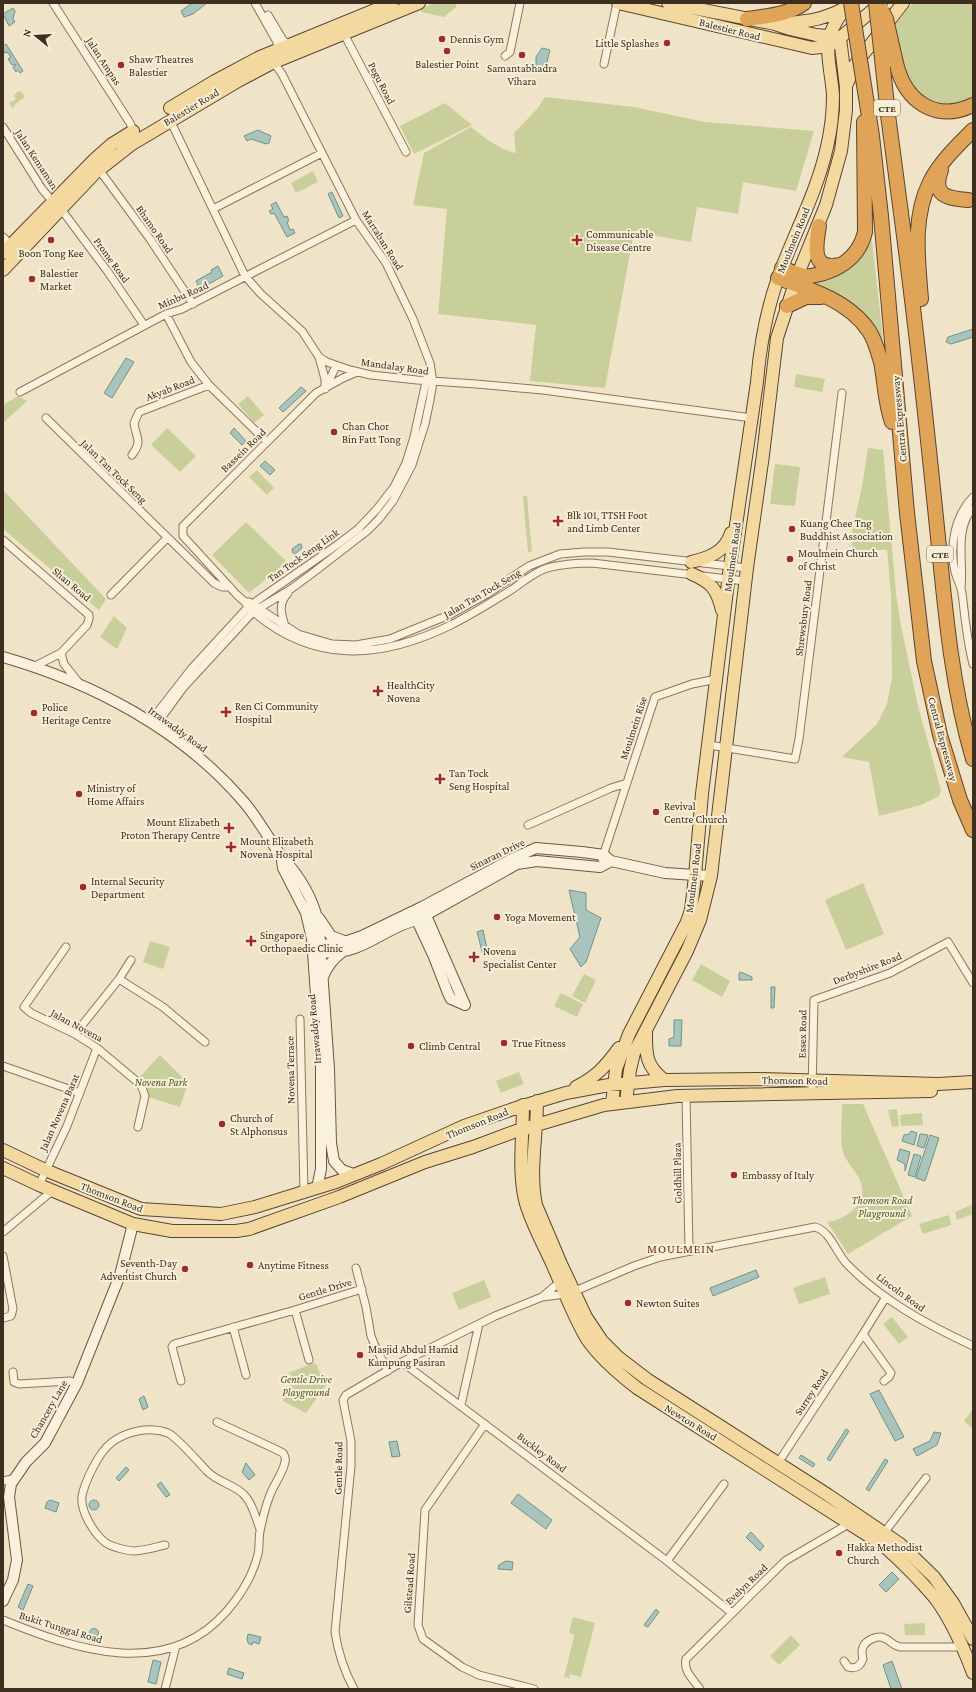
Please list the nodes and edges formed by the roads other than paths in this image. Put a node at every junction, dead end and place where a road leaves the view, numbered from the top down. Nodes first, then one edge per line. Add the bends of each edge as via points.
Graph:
1 (53, 3) edge
2 (255, 3) edge
3 (260, 3) edge
4 (392, 3) edge
5 (419, 3) edge
6 (516, 3) edge
7 (520, 3) edge
8 (617, 3) edge
9 (668, 3) edge
10 (804, 3) edge
11 (876, 3) edge
12 (881, 3) edge
13 (903, 3) edge
14 (849, 5) edge
15 (376, 10) edge
16 (752, 20) junction
17 (775, 24) junction
18 (342, 29) junction
19 (757, 36) junction
20 (833, 40) junction
21 (288, 44) junction
22 (277, 49) junction
23 (272, 64) junction
24 (604, 64) dead end
25 (846, 87) junction
26 (867, 104) junction
27 (973, 105) edge
28 (170, 108) dead end
29 (170, 120) junction
30 (3, 127) edge
31 (973, 130) edge
32 (133, 131) joint
33 (406, 152) dead end
34 (322, 153) junction
35 (944, 162) junction
36 (95, 173) junction
37 (970, 199) edge
38 (57, 206) junction
39 (212, 209) junction
40 (356, 220) junction
41 (819, 226) junction
42 (5, 245) edge
43 (24, 247) junction
44 (843, 264) junction
45 (3, 270) edge
46 (780, 273) junction
47 (245, 276) junction
48 (796, 279) junction
49 (828, 298) junction
50 (193, 304) junction
51 (786, 306) junction
52 (166, 314) junction
53 (144, 326) junction
54 (319, 357) junction
55 (336, 366) junction
56 (357, 372) junction
57 (430, 382) junction
58 (209, 385) junction
59 (325, 389) junction
60 (20, 392) dead end
61 (842, 393) dead end
62 (925, 408) junction
63 (46, 418) dead end
64 (752, 418) junction
65 (900, 435) junction
66 (267, 442) junction
67 (132, 455) dead end
68 (973, 497) edge
69 (973, 508) edge
70 (737, 516) junction
71 (182, 531) joint
72 (167, 538) junction
73 (3, 540) edge
74 (730, 566) junction
75 (691, 568) junction
76 (747, 568) junction
77 (728, 579) junction
78 (745, 581) junction
79 (230, 587) junction
80 (291, 589) junction
81 (961, 589) junction
82 (111, 595) dead end
83 (251, 606) junction
84 (724, 617) junction
85 (285, 626) junction
86 (61, 653) junction
87 (3, 657) edge
88 (973, 664) edge
89 (35, 666) junction
90 (717, 679) junction
91 (81, 686) junction
92 (153, 723) junction
93 (709, 745) junction
94 (727, 748) junction
95 (973, 759) edge
96 (627, 783) junction
97 (528, 825) dead end
98 (973, 830) edge
99 (282, 857) junction
100 (607, 858) junction
101 (695, 873) junction
102 (711, 876) junction
103 (419, 913) junction
104 (317, 917) junction
105 (348, 942) junction
106 (66, 947) dead end
107 (316, 949) junction
108 (342, 952) junction
109 (131, 960) dead end
110 (322, 978) junction
111 (119, 979) junction
112 (973, 983) edge
113 (814, 1000) joint
114 (300, 1019) dead end
115 (646, 1028) junction
116 (75, 1034) junction
117 (629, 1034) junction
118 (204, 1042) dead end
119 (97, 1048) junction
120 (3, 1066) edge
121 (664, 1080) junction
122 (812, 1080) junction
123 (973, 1082) edge
124 (628, 1083) junction
125 (614, 1084) junction
126 (973, 1090) edge
127 (566, 1092) junction
128 (812, 1092) junction
129 (80, 1093) junction
130 (686, 1096) junction
131 (537, 1101) junction
132 (626, 1102) junction
133 (612, 1104) junction
134 (523, 1106) junction
135 (537, 1125) junction
136 (138, 1127) dead end
137 (523, 1129) junction
138 (3, 1150) edge
139 (3, 1168) edge
140 (45, 1170) junction
141 (353, 1174) junction
142 (39, 1185) junction
143 (317, 1188) junction
144 (52, 1191) junction
145 (304, 1192) junction
146 (133, 1224) junction
147 (3, 1232) edge
148 (689, 1250) junction
149 (3, 1256) edge
150 (356, 1268) dead end
151 (560, 1282) junction
152 (362, 1289) junction
153 (569, 1295) junction
154 (542, 1297) junction
155 (886, 1297) junction
156 (295, 1310) junction
157 (3, 1318) edge
158 (479, 1324) junction
159 (233, 1327) junction
160 (863, 1334) junction
161 (973, 1346) edge
162 (309, 1360) dead end
163 (402, 1362) junction
164 (388, 1371) junction
165 (13, 1372) dead end
166 (246, 1375) dead end
167 (181, 1381) dead end
168 (884, 1381) dead end
169 (77, 1383) junction
170 (461, 1406) junction
171 (217, 1422) dead end
172 (486, 1424) junction
173 (778, 1463) junction
174 (926, 1478) dead end
175 (8, 1480) edge
176 (724, 1484) dead end
177 (825, 1500) junction
178 (854, 1519) junction
179 (260, 1529) junction
180 (884, 1533) junction
181 (165, 1545) dead end
182 (667, 1561) junction
183 (3, 1601) edge
184 (732, 1613) junction
185 (3, 1620) edge
186 (973, 1639) edge
187 (176, 1646) junction
188 (963, 1647) junction
189 (844, 1661) dead end
190 (973, 1673) edge
191 (165, 1689) edge
192 (354, 1689) edge
193 (534, 1689) edge
194 (700, 1689) edge

1 - 32 street, Jalan Ampas
2 - 22 street via 277,42
3 - 21 street via 282,40
4 - 15 main road, Balestier Road
5 - 15 main road, Balestier Road
6 - 7 street via 505,56 510,52
8 - 19 main road, Balestier Road
8 - 24 street, Balestier Road
9 - 16 main road, Balestier Road
10 - 16 highway
11 - 27 highway, bridge via 886,19 899,76 915,99 927,107 949,112
11 - 62 highway, Central Expressway / CTE, bridge
12 - 20 main road
13 - 25 main road via 854,66
14 - 17 main road, Balestier Road via 816,20
14 - 20 main road via 836,22
14 - 26 highway, Central Expressway / CTE, bridge
15 - 18 main road, Balestier Road
16 - 17 main road, Balestier Road
16 - 19 main road via 760,28
17 - 20 main road, Balestier Road
18 - 21 main road, Balestier Road
18 - 23 main road, Balestier Road
18 - 33 street, Pegu Road
19 - 20 main road, Balestier Road via 812,48
20 - 25 main road, Moulmein Road
20 - 46 main road, Moulmein Road via 833,96 827,147 815,186
21 - 22 main road, Balestier Road
22 - 28 main road, Balestier Road
23 - 29 main road, Balestier Road via 223,88
23 - 34 street, Martaban Road via 279,69
25 - 41 main road, Moulmein Road via 841,151
26 - 44 highway via 863,128 865,232 858,250
26 - 65 highway, Central Expressway / CTE via 881,216
29 - 36 main road, Balestier Road via 132,144
29 - 39 street, Mandalay Road
30 - 38 street, Jalan Kemaman via 42,190
31 - 35 highway
32 - 38 main road, Balestier Road via 95,159
34 - 39 street
34 - 40 street, Martaban Road
35 - 37 highway via 938,179 938,188 943,195 950,198
35 - 62 highway via 930,181 922,202 918,224 919,278 928,396
36 - 38 main road, Balestier Road
36 - 50 street, Bhamo Road via 103,175
38 - 42 main road, Balestier Road
38 - 43 main road, Balestier Road
38 - 53 street, Prome Road
39 - 47 street, Mandalay Road
40 - 47 street, Minbu Road
40 - 57 street, Martaban Road via 386,263 413,319 430,364
41 - 44 highway via 817,258 820,262 833,266
41 - 48 main road, Moulmein Road
42 - 43 street via 14,248
43 - 45 main road, Balestier Road
44 - 48 highway via 812,276
46 - 48 highway
46 - 64 main road, Moulmein Road via 763,333
47 - 50 street, Minbu Road
47 - 54 street, Mandalay Road via 302,331
48 - 49 highway
48 - 51 main road, Moulmein Road
49 - 51 highway via 806,297
49 - 65 highway via 858,318 869,331 881,363 891,422
50 - 52 street, Minbu Road
51 - 76 main road, Moulmein Road via 772,373
52 - 53 street, Minbu Road
52 - 58 street, Akyab Road via 191,362
53 - 60 street, Minbu Road
54 - 55 street, Mandalay Road
54 - 59 street
55 - 56 street, Mandalay Road
55 - 59 street, Bassein Road
56 - 57 street, Mandalay Road via 371,376
56 - 59 street, Bassein Road
57 - 64 street, Mandalay Road via 543,390
57 - 80 street, Tan Tock Seng Link via 425,424 415,457 393,501 367,531
57 - 83 street, Tan Tock Seng Link via 406,463 394,487 377,509 358,529 336,546
58 - 66 street, Akyab Road
58 - 67 street, Akyab Road via 139,412 134,423 140,441
59 - 66 street, Bassein Road via 316,393
61 - 94 street, Shrewsbury Road via 799,739 794,759
62 - 95 highway, Central Expressway / CTE via 950,659 964,730
63 - 72 street, Jalan Tan Tock Seng
64 - 70 main road, Moulmein Road
65 - 98 highway, Central Expressway / CTE via 924,661 940,734 960,800
66 - 71 street, Bassein Road via 183,526
68 - 81 street via 964,507 955,532 955,572
69 - 81 street via 965,521 963,532
70 - 74 main road, Moulmein Road
70 - 75 main road via 730,538 722,549
71 - 79 street, Jalan Tan Tock Seng via 183,536
72 - 79 street, Jalan Tan Tock Seng via 214,583
72 - 82 street
73 - 86 street, Shan Road via 89,615 87,625
74 - 75 street, Jalan Tan Tock Seng
74 - 76 street, Jalan Tan Tock Seng
74 - 77 main road, Moulmein Road
75 - 77 street, Jalan Tan Tock Seng
75 - 83 street, Jalan Tan Tock Seng via 592,563 561,565 540,571 453,624 395,646 356,652 313,646 295,639 277,630
75 - 84 main road via 713,586 718,594
75 - 85 street, Jalan Tan Tock Seng via 608,552 560,554 529,566 449,615 390,639 356,645 332,644 298,634
76 - 78 main road, Moulmein Road
77 - 78 street, Jalan Tan Tock Seng
77 - 84 main road, Moulmein Road
78 - 94 main road, Moulmein Road
79 - 83 street, Jalan Tan Tock Seng
80 - 83 street, Tan Tock Seng Link
80 - 85 street, Tan Tock Seng Link via 282,599 280,608
81 - 88 street
83 - 85 street, Jalan Tan Tock Seng
83 - 92 street, Tan Tock Seng Link
84 - 90 main road, Moulmein Road
86 - 89 street, Shan Road
86 - 91 street via 64,664
87 - 89 street, Irrawaddy Road
89 - 91 street, Irrawaddy Road
90 - 93 main road, Moulmein Road
90 - 96 street, Moulmein Rise via 692,684 653,699
91 - 92 street, Irrawaddy Road
92 - 99 street, Irrawaddy Road via 227,784 252,813
93 - 94 street, Shrewsbury Road
93 - 101 main road, Moulmein Road
94 - 102 main road, Moulmein Road
96 - 97 street
96 - 100 street, Moulmein Rise
99 - 104 street, Irrawaddy Road via 301,882
99 - 107 street, Irrawaddy Road via 283,868 306,913
100 - 101 street, Sinaran Drive via 662,871
100 - 103 street, Sinaran Drive via 600,867 536,861 517,864
100 - 103 street, Sinaran Drive via 536,848 474,878
101 - 102 street, Sinaran Drive
101 - 117 main road, Moulmein Road via 691,910 687,922
102 - 115 main road, Moulmein Road via 700,920 689,946
103 - 103 street via 465,1005 451,998
103 - 105 street, Sinaran Drive
103 - 108 street, Sinaran Drive via 353,949
104 - 105 street via 333,938
104 - 107 street, Irrawaddy Road
105 - 107 street, Sinaran Drive
106 - 116 street, Jalan Novena via 24,1007 31,1013
107 - 108 street, Sinaran Drive
107 - 110 street, Irrawaddy Road
107 - 143 street, Irrawaddy Road via 322,1170
108 - 110 street via 326,968
109 - 111 street
110 - 141 street, Irrawaddy Road via 332,1153 338,1165
111 - 116 street
111 - 118 street via 163,1007
112 - 113 street, Derbyshire Road via 948,942 898,970
113 - 122 street, Essex Road
114 - 145 street, Novena Terrace
115 - 121 main road via 647,1059 654,1072
115 - 124 main road, Moulmein Road via 634,1053
116 - 119 street, Jalan Novena
117 - 125 main road, Moulmein Road via 619,1058
117 - 127 main road via 603,1069
119 - 129 street, Jalan Novena Barat
119 - 136 street, Jalan Novena via 133,1077 144,1090
120 - 129 street
121 - 122 main road, Thomson Road
121 - 124 main road, Thomson Road
122 - 123 main road, Thomson Road via 938,1084
122 - 128 street, Essex Road
124 - 125 main road, Thomson Road
124 - 132 main road, Moulmein Road
125 - 127 main road, Thomson Road
125 - 133 main road, Moulmein Road
126 - 128 main road, Thomson Road
127 - 131 main road, Thomson Road
128 - 130 main road, Thomson Road
129 - 140 street, Jalan Novena Barat
130 - 132 main road, Thomson Road
130 - 148 street, Goldhill Plaza
131 - 134 main road, Thomson Road
131 - 135 main road, Newton Road
132 - 133 main road, Thomson Road
133 - 135 main road, Thomson Road
134 - 137 main road
134 - 141 main road, Thomson Road via 464,1126
135 - 137 main road, Thomson Road
135 - 153 main road, Newton Road via 534,1173 536,1205 561,1264
137 - 146 main road, Thomson Road via 425,1162 339,1197 249,1229 172,1231
137 - 151 main road, Newton Road via 522,1170 525,1200
138 - 140 main road, Thomson Road
139 - 142 main road, Thomson Road
140 - 142 street, Jalan Novena Barat
140 - 145 main road, Thomson Road via 124,1203 148,1210 221,1214
141 - 143 main road, Thomson Road
142 - 144 main road, Thomson Road
143 - 145 main road, Thomson Road
144 - 146 main road, Thomson Road
144 - 147 street
146 - 169 street, Chancery Lane via 120,1275
148 - 153 street via 634,1266
148 - 155 street, Lincoln Road via 811,1227 822,1230 848,1264
149 - 157 street via 13,1309 11,1316
150 - 152 street, Gentle Drive
151 - 153 main road, Newton Road
151 - 154 street
152 - 156 street, Gentle Drive
152 - 164 street, Gentle Drive via 371,1336
153 - 154 street
153 - 173 main road, Newton Road via 602,1341 618,1357 651,1382
153 - 177 main road, Newton Road via 573,1313 588,1340 626,1379
154 - 158 street
155 - 160 street, Surrey Road
155 - 161 street, Lincoln Road via 926,1323
156 - 159 street, Gentle Drive
156 - 162 street, Gentle Drive
158 - 163 street, Gentle Road
158 - 170 street
159 - 166 street
159 - 167 street, Gentle Drive via 172,1345
160 - 168 street via 891,1373
160 - 173 street, Surrey Road
163 - 164 street, Gentle Road
163 - 170 street, Buckley Road
164 - 192 street, Gentle Road via 346,1395 343,1400 351,1441 351,1466 335,1632 347,1677
165 - 169 street via 14,1382 19,1384 70,1381
169 - 175 street, Chancery Lane via 45,1443
170 - 172 street, Buckley Road
171 - 179 street, Bukit Tunggal Road via 283,1453 284,1467 270,1496
172 - 182 street, Buckley Road
172 - 193 street, Gilstead Road via 425,1510 418,1625 424,1639 462,1667 479,1675
173 - 177 main road, Newton Road
174 - 180 street
175 - 183 street, Chancery Lane via 17,1560 13,1580
176 - 182 street
177 - 178 main road, Newton Road
178 - 180 main road, Newton Road
178 - 184 street, Evelyn Road via 785,1561
178 - 188 main road, Newton Road via 907,1567 935,1599
179 - 181 street, Bukit Tunggal Road via 249,1501 243,1494 213,1477 172,1435 154,1429 126,1433 110,1443 100,1456 82,1495 82,1503 92,1529 107,1544 134,1551
179 - 187 street, Bukit Tunggal Road via 258,1554 236,1601 201,1635
180 - 186 main road, Newton Road via 900,1544 934,1577 953,1603
182 - 184 street, Buckley Road
184 - 194 street, Evelyn Road via 686,1659 686,1671
185 - 187 street, Bukit Tunggal Road via 34,1633 90,1650 148,1653
187 - 191 street
188 - 189 street via 900,1647 879,1636 865,1643 862,1650 863,1659 857,1667 848,1667
188 - 190 main road, Newton Road

